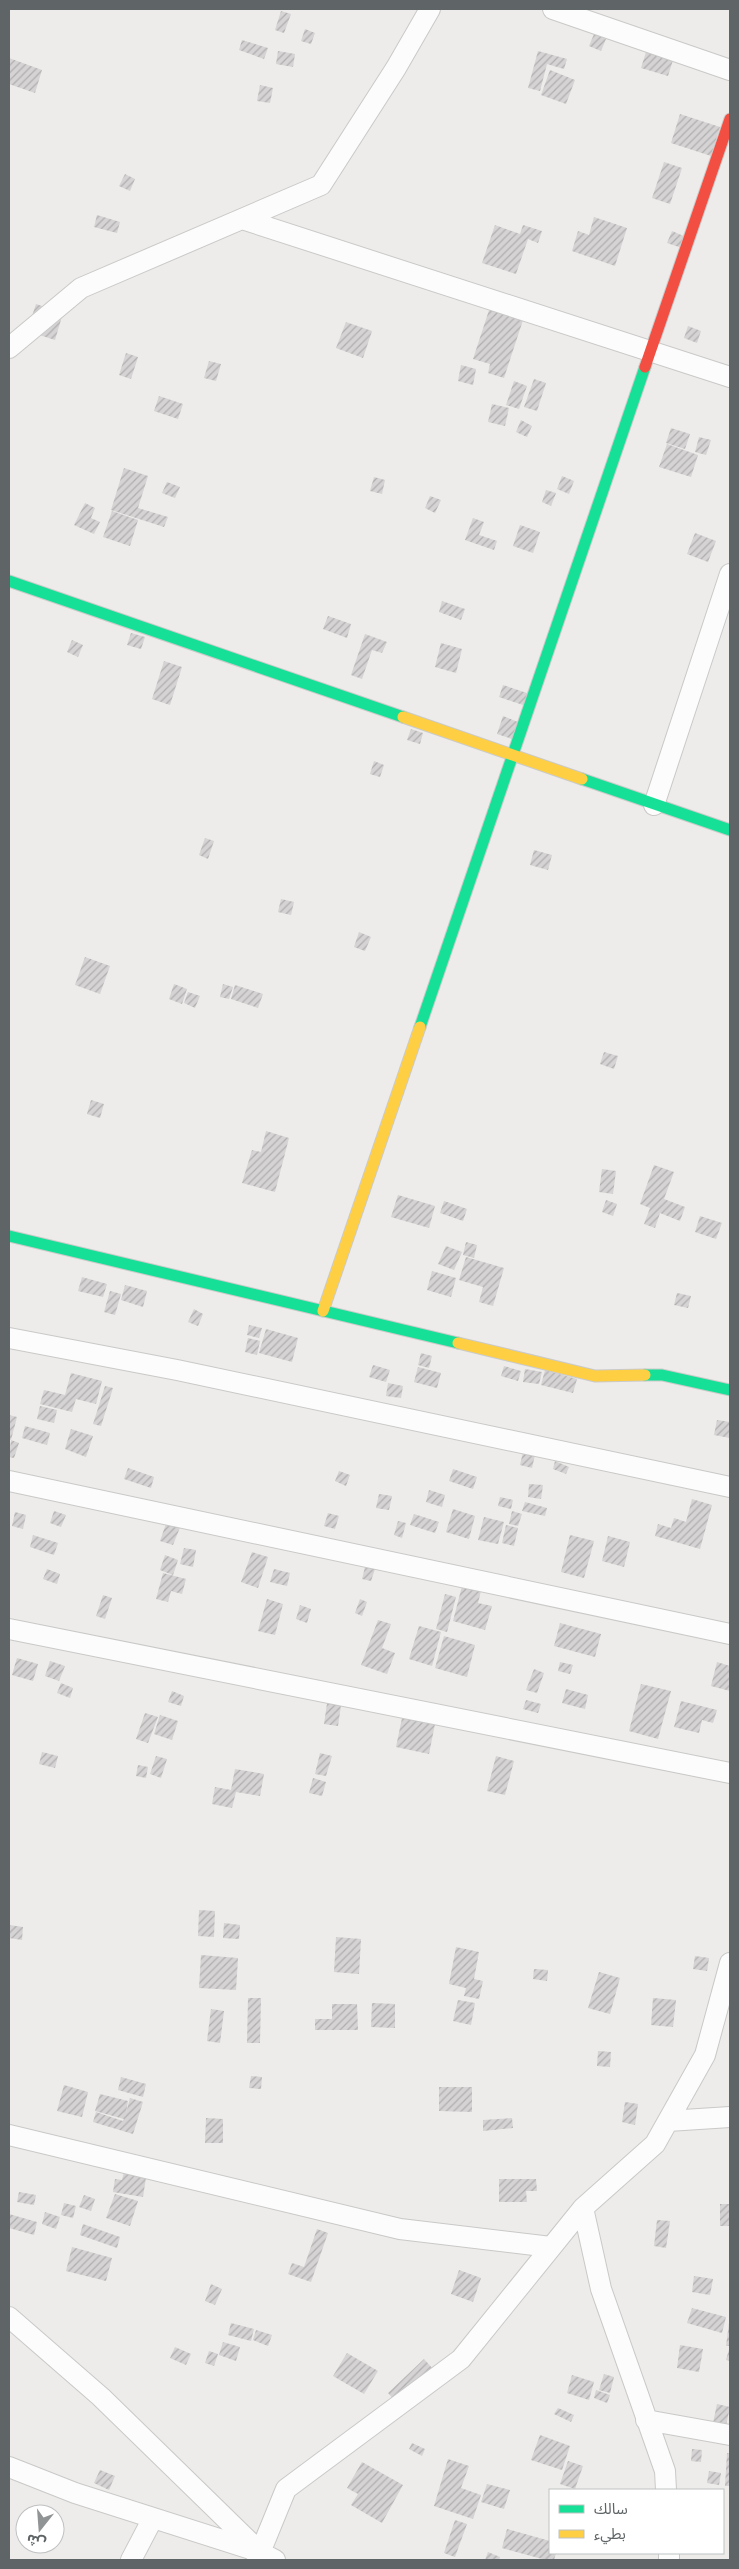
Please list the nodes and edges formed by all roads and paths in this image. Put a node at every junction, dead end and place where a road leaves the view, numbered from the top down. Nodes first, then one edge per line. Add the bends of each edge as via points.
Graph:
1 (430, 9) edge
2 (553, 9) edge
3 (730, 70) edge
4 (730, 119) edge
5 (242, 218) junction
6 (9, 348) edge
7 (651, 351) junction
8 (730, 377) edge
9 (730, 574) edge
10 (9, 582) edge
11 (513, 756) junction
12 (654, 805) junction
13 (730, 830) edge
14 (9, 1236) edge
15 (323, 1311) junction
16 (9, 1338) edge
17 (730, 1390) edge
18 (9, 1481) edge
19 (730, 1487) edge
20 (9, 1628) edge
21 (730, 1634) edge
22 (730, 1773) edge
23 (730, 1963) edge
24 (730, 2117) edge
25 (668, 2121) junction
26 (9, 2135) edge
27 (583, 2208) junction
28 (551, 2247) junction
29 (9, 2317) edge
30 (646, 2420) junction
31 (730, 2435) edge
32 (9, 2466) edge
33 (666, 2489) edge
34 (153, 2518) junction
35 (264, 2558) edge
36 (131, 2560) edge

1 - 5 street via 321,185
2 - 3 street
4 - 7 street
5 - 6 street via 80,288
5 - 7 street
7 - 8 street
7 - 11 street
9 - 12 street
10 - 11 street
11 - 12 street
11 - 15 street
12 - 13 street
14 - 15 street
15 - 17 street via 595,1376 662,1375
16 - 19 street via 187,1372
18 - 21 street
20 - 22 street
23 - 25 street via 705,2054
24 - 25 street
25 - 27 street via 655,2144
26 - 28 street via 400,2229
27 - 28 street
27 - 30 street via 601,2289
28 - 35 street via 461,2359 286,2488
29 - 35 street via 101,2397
30 - 31 street
30 - 33 street via 665,2471
32 - 34 street
34 - 35 street
34 - 36 street

